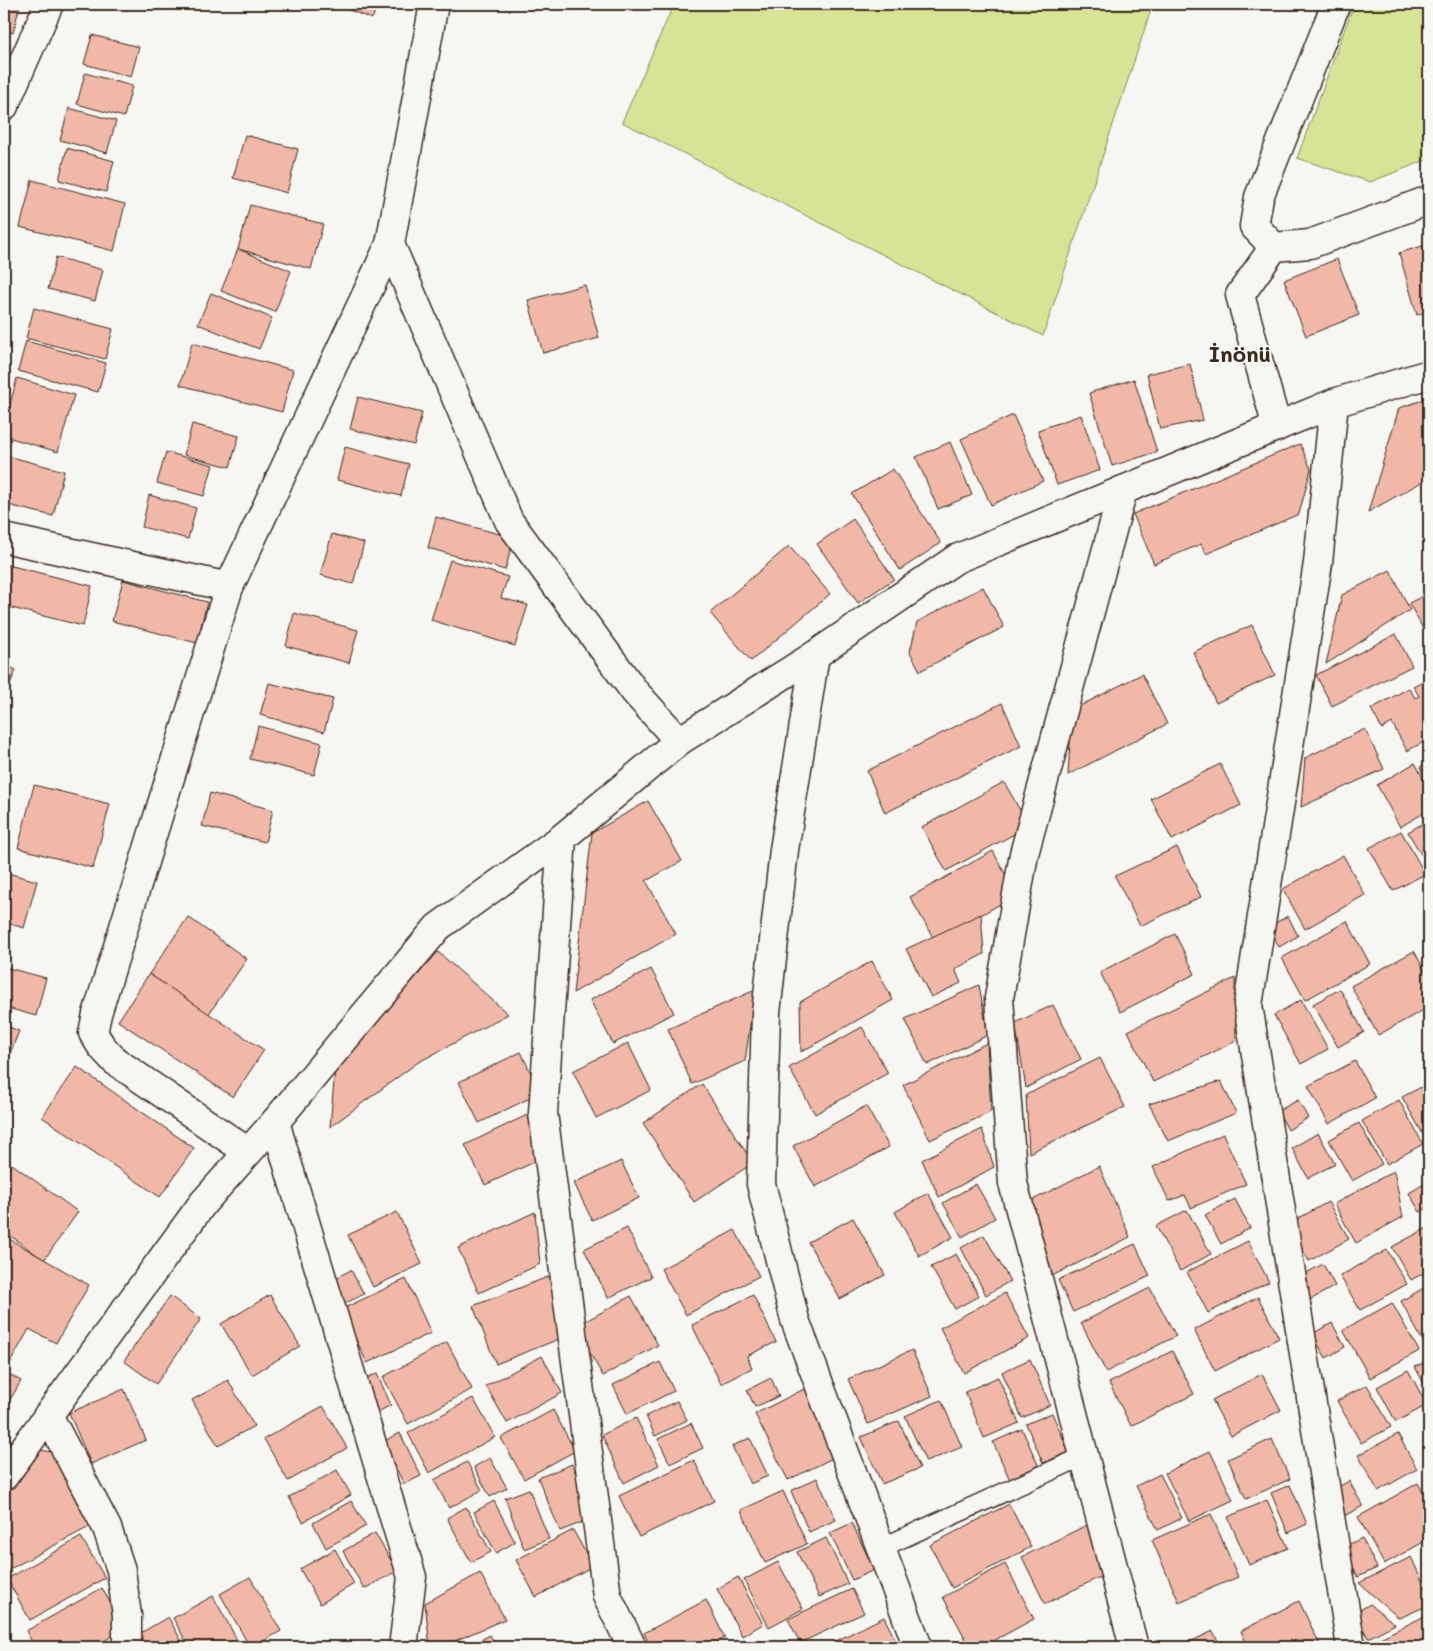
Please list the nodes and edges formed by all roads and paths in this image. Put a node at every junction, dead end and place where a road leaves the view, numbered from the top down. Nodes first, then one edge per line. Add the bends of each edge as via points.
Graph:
1 (49, 4) edge
2 (434, 4) edge
3 (1336, 4) edge
4 (4, 106) edge
5 (1429, 200) edge
6 (390, 244) junction
7 (1274, 247) junction
8 (1429, 374) edge
9 (1334, 403) junction
10 (1277, 427) junction
11 (1123, 490) junction
12 (4, 538) edge
13 (229, 587) junction
14 (815, 655) junction
15 (679, 740) junction
16 (562, 838) junction
17 (275, 1122) junction
18 (248, 1152) junction
19 (48, 1415) junction
20 (1084, 1456) junction
21 (4, 1476) edge
22 (881, 1548) junction
23 (127, 1647) edge
24 (403, 1647) edge
25 (632, 1647) edge
26 (918, 1647) edge
27 (1134, 1647) edge
28 (1351, 1647) edge

1 - 4 street
2 - 6 street
3 - 7 street via 1259,197 1254,226
5 - 7 street via 1310,244
6 - 13 street
6 - 15 street via 509,521 635,692
7 - 10 street via 1240,295
8 - 9 street
9 - 10 street
9 - 28 street via 1318,563 1248,1005
10 - 11 street
11 - 14 street via 956,559
11 - 20 street via 1024,854 1000,998 1013,1183
12 - 13 street
13 - 18 street via 93,1033 115,1061
14 - 15 street
14 - 22 street via 784,850 766,1014 760,1184 795,1320
15 - 16 street
16 - 17 street via 438,927
16 - 25 street via 543,1113 607,1596
17 - 18 street
17 - 24 street via 412,1577
18 - 19 street via 202,1204
19 - 21 street
19 - 23 street via 110,1536 121,1570
20 - 22 lane
20 - 27 street
22 - 26 street

